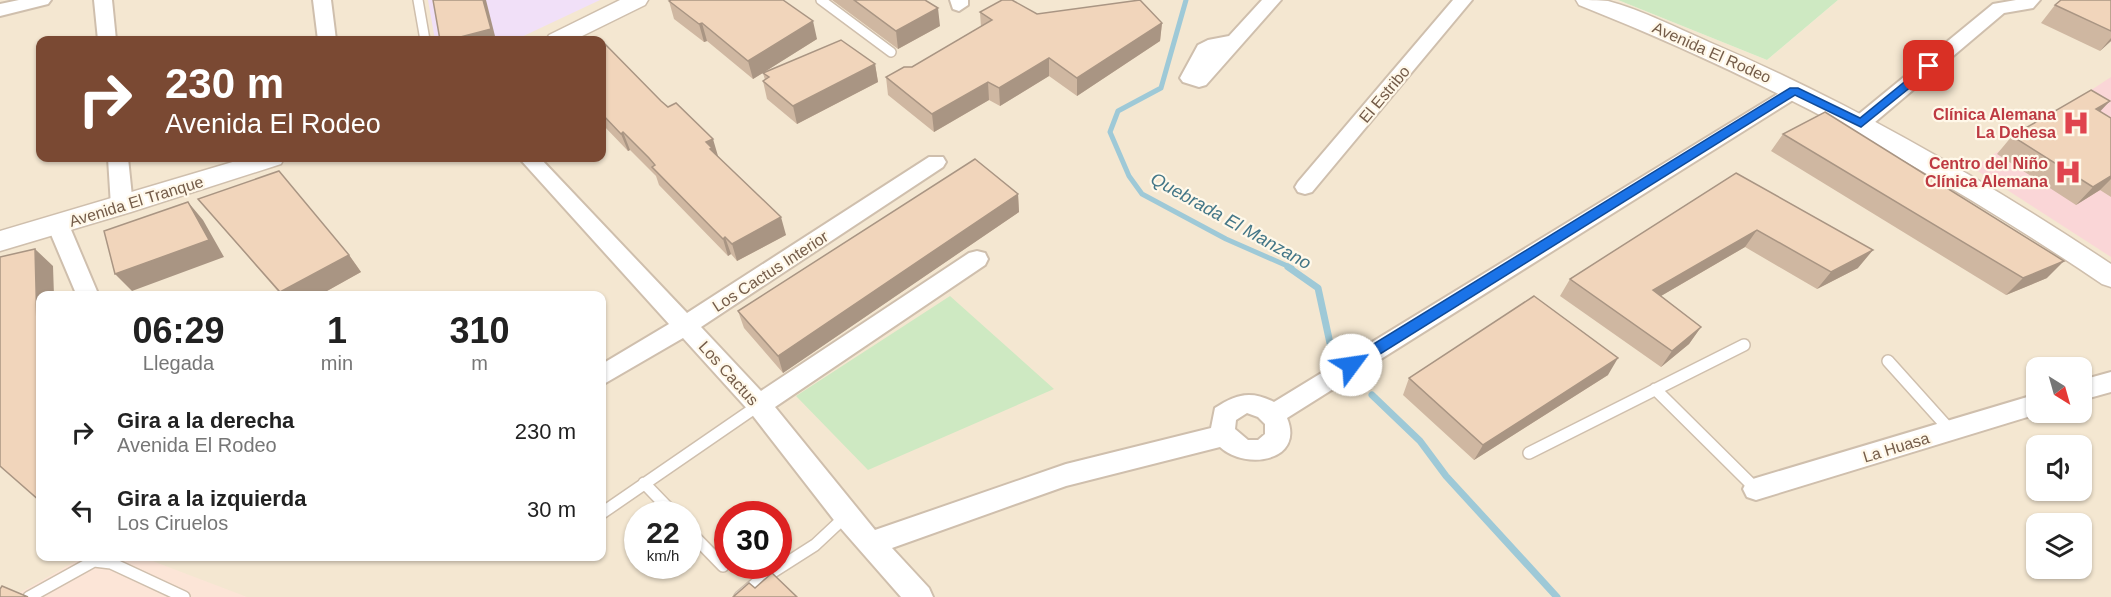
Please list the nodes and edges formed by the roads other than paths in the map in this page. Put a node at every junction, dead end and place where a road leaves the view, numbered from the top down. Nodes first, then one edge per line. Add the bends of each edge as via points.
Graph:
1 (42, 0) edge
2 (104, 0) edge
3 (322, 0) edge
4 (418, 0) edge
5 (637, 0) edge
6 (821, 0) edge
7 (1272, 0) edge
8 (1463, 0) edge
9 (1587, 0) edge
10 (2031, 0) edge
11 (1998, 4) edge
12 (0, 10) edge
13 (107, 36) edge
14 (326, 36) edge
15 (424, 36) edge
16 (565, 36) edge
17 (1234, 42) dead end
18 (891, 52) dead end
19 (1794, 90) junction
20 (1861, 123) junction
21 (118, 162) edge
22 (260, 162) edge
23 (533, 162) edge
24 (936, 162) dead end
25 (1305, 187) dead end
26 (122, 207) junction
27 (58, 225) junction
28 (0, 242) edge
29 (977, 259) dead end
30 (2111, 277) edge
31 (86, 291) edge
32 (686, 326) junction
33 (1744, 345) dead end
34 (1888, 361) dead end
35 (606, 373) edge
36 (2111, 382) edge
37 (2092, 387) edge
38 (1655, 390) junction
39 (759, 405) junction
40 (2026, 407) edge
41 (1274, 414) junction
42 (1950, 430) junction
43 (1225, 435) junction
44 (1529, 453) dead end
45 (644, 483) junction
46 (1756, 489) joint
47 (661, 501) edge
48 (606, 510) edge
49 (846, 516) junction
50 (871, 543) junction
51 (702, 544) edge
52 (714, 557) edge
53 (912, 595) edge
54 (29, 597) edge
55 (184, 597) edge
56 (740, 597) edge

1 - 12 street
2 - 13 street
3 - 14 street
4 - 15 lane
5 - 16 street
6 - 18 lane
7 - 17 street
8 - 25 street, El Estribo
9 - 19 street, Avenida El Rodeo via 1654,25
10 - 11 street
11 - 20 street
19 - 20 street, Avenida El Rodeo
19 - 41 street
20 - 30 street, Avenida El Rodeo via 2001,204
21 - 26 street
22 - 26 street, Avenida El Tranque
23 - 32 street, Los Cactus
24 - 32 street, Los Cactus Interior
26 - 27 street, Avenida El Tranque
27 - 28 street, Avenida El Tranque
27 - 31 street
29 - 39 street
32 - 35 street, Los Cactus Interior
32 - 39 street, Los Cactus
33 - 38 lane
34 - 42 lane
36 - 37 street
38 - 44 lane
38 - 46 lane
39 - 45 lane
39 - 49 street, Los Cactus
40 - 42 street, La Huasa
41 - 43 street via 1257,405 1238,405 1224,415
41 - 43 street via 1277,439 1263,450 1243,450
42 - 46 street, La Huasa
43 - 50 street via 1066,475
45 - 47 lane
45 - 48 lane
49 - 50 street, Los Cactus
49 - 56 lane via 815,545
50 - 53 street, Los Cactus
51 - 52 lane
54 - 55 lane via 94,561 111,563

